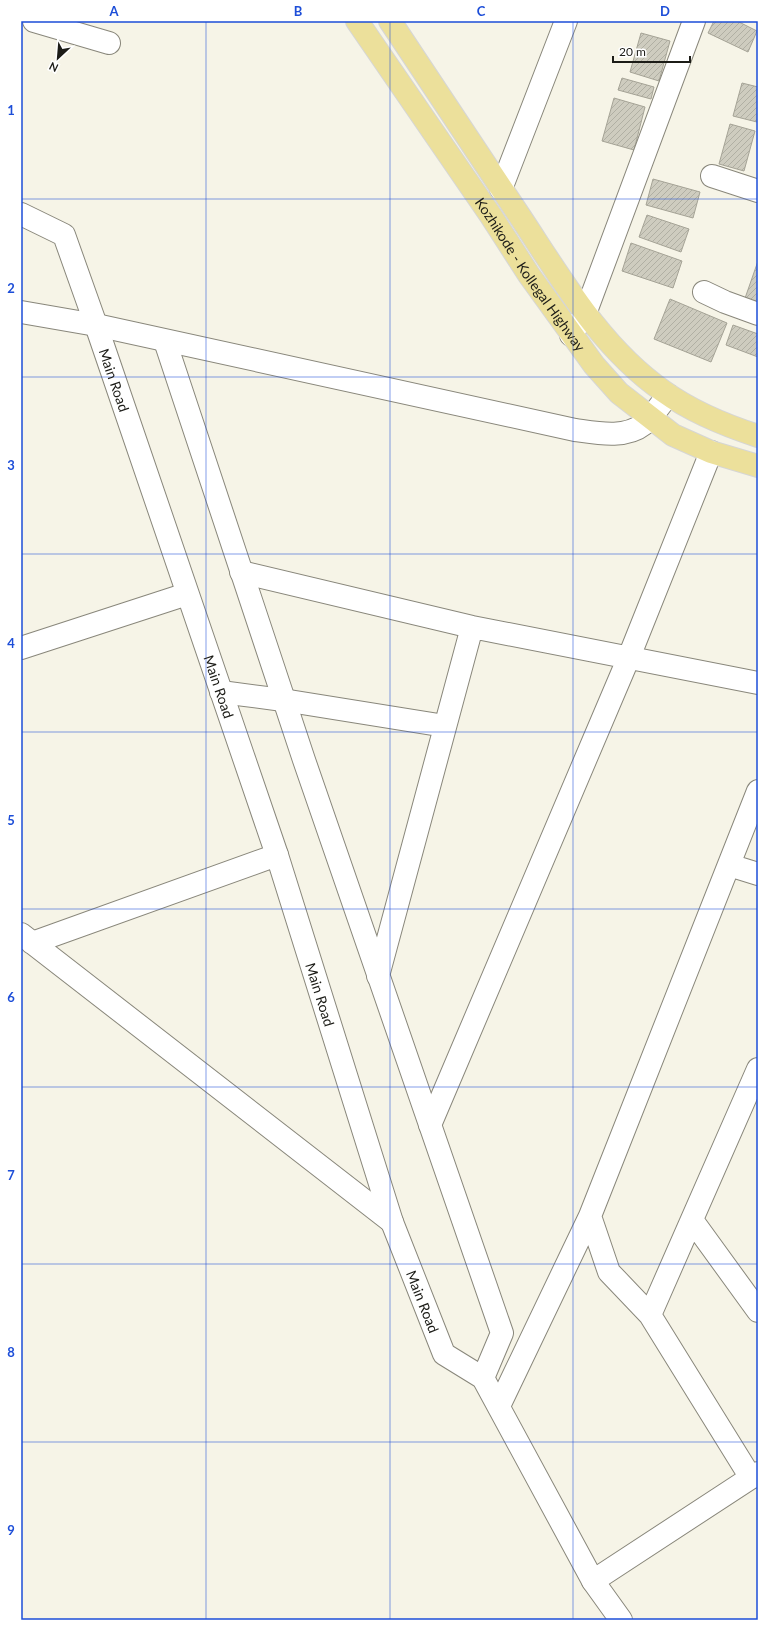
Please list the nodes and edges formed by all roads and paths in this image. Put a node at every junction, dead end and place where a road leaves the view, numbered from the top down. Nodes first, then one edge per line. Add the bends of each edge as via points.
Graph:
1 (34, 21) edge
2 (357, 21) edge
3 (390, 21) edge
4 (566, 21) edge
5 (694, 21) edge
6 (109, 43) dead end
7 (712, 176) dead end
8 (501, 189) junction
9 (758, 192) edge
10 (21, 214) edge
11 (704, 292) dead end
12 (21, 312) edge
13 (584, 314) junction
14 (758, 314) edge
15 (96, 325) junction
16 (571, 335) junction
17 (165, 341) junction
18 (668, 395) junction
19 (650, 418) junction
20 (758, 436) edge
21 (711, 452) junction
22 (758, 466) edge
23 (241, 572) junction
24 (187, 594) junction
25 (472, 627) junction
26 (21, 648) edge
27 (629, 657) junction
28 (758, 683) edge
29 (221, 692) junction
30 (284, 700) junction
31 (445, 726) junction
32 (758, 790) edge
33 (277, 855) junction
34 (728, 865) junction
35 (758, 874) edge
36 (27, 938) edge
37 (378, 976) junction
38 (758, 1069) edge
39 (430, 1125) junction
40 (590, 1216) junction
41 (692, 1220) junction
42 (392, 1222) junction
43 (758, 1311) edge
44 (650, 1315) junction
45 (483, 1378) junction
46 (499, 1406) junction
47 (754, 1476) edge
48 (593, 1581) junction
49 (621, 1620) edge

1 - 6 street
2 - 16 main road, Kozhikode - Kollegal Highway
3 - 8 main road, Kozhikode - Kollegal Highway
4 - 8 street
5 - 13 street
7 - 9 street
8 - 13 main road, Kozhikode - Kollegal Highway
10 - 15 street, Main Road via 64,235
11 - 14 street
12 - 15 street
13 - 16 street
13 - 18 main road, Kozhikode - Kollegal Highway via 627,362
15 - 17 street
15 - 24 street, Main Road
16 - 19 main road, Kozhikode - Kollegal Highway via 619,393
17 - 19 street via 575,430 607,434 634,431
17 - 23 street
18 - 19 street
18 - 20 main road, Kozhikode - Kollegal Highway via 704,416
19 - 21 main road, Kozhikode - Kollegal Highway via 673,435
21 - 22 main road, Kozhikode - Kollegal Highway
21 - 27 street
23 - 25 street
23 - 30 street
24 - 26 street
24 - 29 street, Main Road
25 - 27 street
25 - 31 street
27 - 28 street
27 - 39 street
29 - 30 street
29 - 33 street, Main Road
30 - 31 street
30 - 37 street
31 - 37 street
32 - 34 street
33 - 36 street
33 - 42 street, Main Road
34 - 35 street
34 - 40 street
36 - 42 street
37 - 39 street
38 - 41 street
39 - 45 street via 502,1333
40 - 44 street via 609,1272
40 - 46 street
41 - 43 street
41 - 44 street
42 - 45 street, Main Road via 444,1354
44 - 47 street
45 - 46 street, Main Road
46 - 48 street, Main Road
47 - 48 street
48 - 49 street, Main Road

